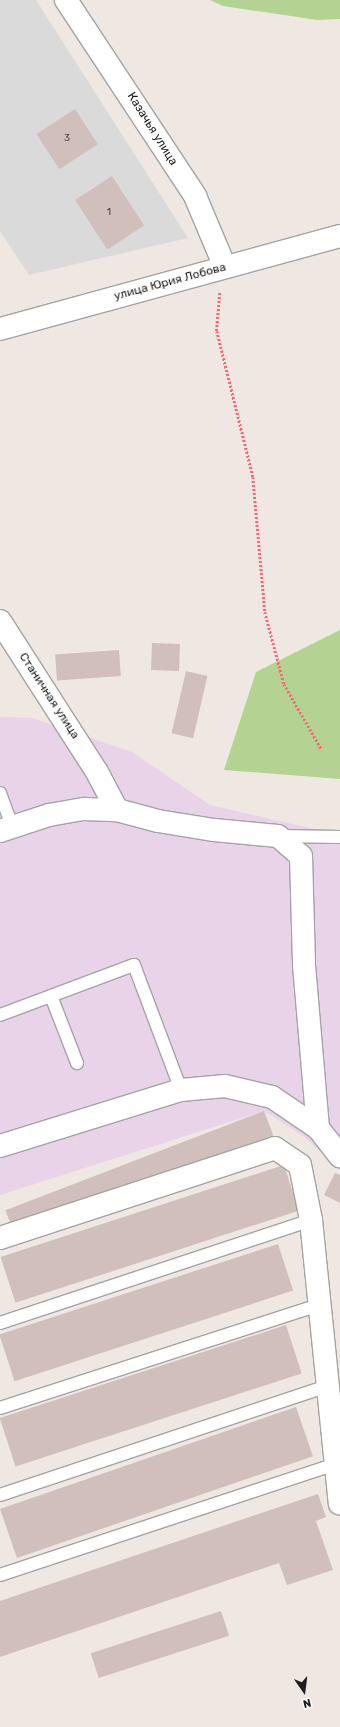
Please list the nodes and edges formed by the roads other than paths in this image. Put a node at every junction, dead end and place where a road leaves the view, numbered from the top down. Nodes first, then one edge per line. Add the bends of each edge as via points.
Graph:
1 (66, 0) edge
2 (340, 236) edge
3 (225, 267) junction
4 (0, 329) edge
5 (0, 621) edge
6 (0, 793) edge
7 (117, 810) junction
8 (7, 830) edge
9 (278, 836) junction
10 (340, 838) edge
11 (51, 996) junction
12 (0, 1015) edge
13 (76, 1063) dead end
14 (181, 1090) junction
15 (318, 1128) junction
16 (0, 1146) edge
17 (340, 1156) edge
18 (311, 1220) junction
19 (0, 1238) edge
20 (319, 1304) junction
21 (0, 1323) edge
22 (328, 1386) junction
23 (0, 1408) edge
24 (336, 1464) junction
25 (0, 1495) edge
26 (340, 1504) edge
27 (0, 1575) edge

1 - 3 street, Казачья улица via 195,196
2 - 3 street, улица Юрия Лобова
3 - 4 street, улица Юрия Лобова
5 - 7 street, Станичная улица via 97,772
6 - 8 lane
7 - 8 street via 70,811
7 - 9 street via 200,828
9 - 10 lane
9 - 15 street via 301,856 304,964
11 - 12 lane
11 - 13 lane
11 - 14 lane via 134,965
14 - 15 street via 225,1086 272,1097
14 - 16 street
15 - 17 street
18 - 19 street via 300,1165 275,1148
18 - 20 street
18 - 21 lane
20 - 22 street
20 - 23 lane
22 - 24 street
22 - 25 lane
24 - 26 street
24 - 27 lane

